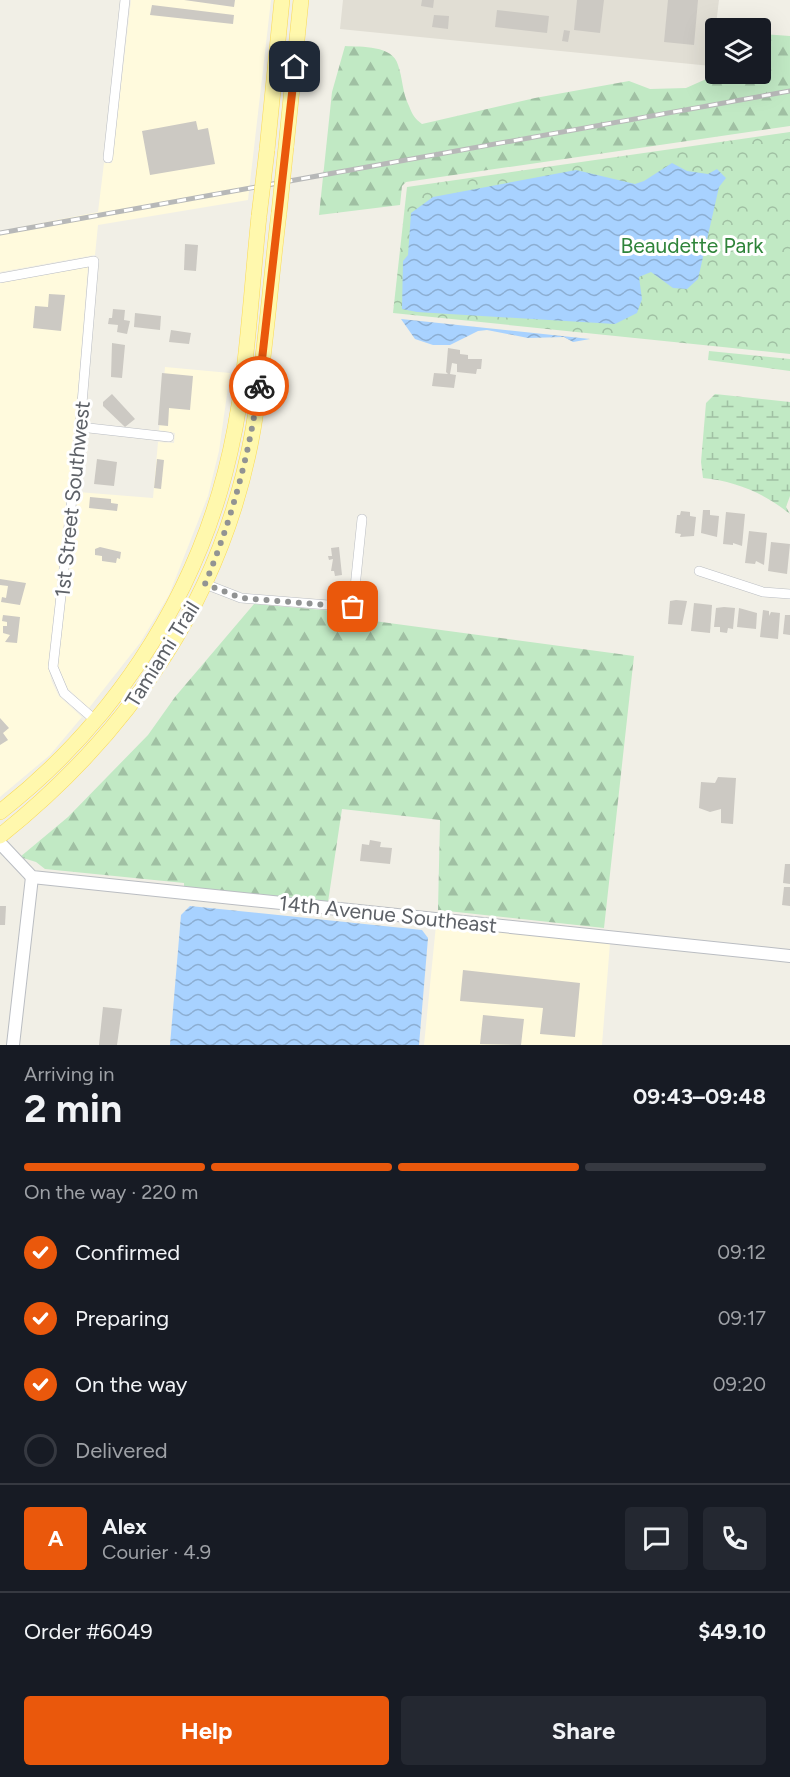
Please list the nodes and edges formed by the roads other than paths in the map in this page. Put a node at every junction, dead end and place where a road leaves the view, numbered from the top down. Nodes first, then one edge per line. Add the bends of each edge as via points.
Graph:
1 (125, 0) edge
2 (282, 0) edge
3 (301, 0) edge
4 (108, 158) dead end
5 (0, 278) edge
6 (80, 427) junction
7 (169, 437) dead end
8 (362, 519) dead end
9 (699, 571) dead end
10 (205, 584) junction
11 (790, 594) edge
12 (95, 720) junction
13 (0, 812) edge
14 (0, 836) edge
15 (0, 843) edge
16 (32, 877) junction
17 (790, 956) edge
18 (13, 1045) edge

1 - 4 street
2 - 12 main road, Tamiami Trail, bridge via 234,428 216,504 188,577 170,611 131,675
3 - 10 main road, Tamiami Trail, bridge via 253,430 233,510
5 - 6 street, 1st Street Southwest via 94,261
6 - 7 street
6 - 12 street, 1st Street Southwest via 53,667 64,693
8 - 10 street via 353,607 241,598
9 - 11 street via 763,592
10 - 14 main road, Tamiami Trail via 166,656 115,725 61,784
12 - 13 main road, Tamiami Trail via 46,774
15 - 16 street
16 - 17 street, 14th Avenue Southeast
16 - 18 street

